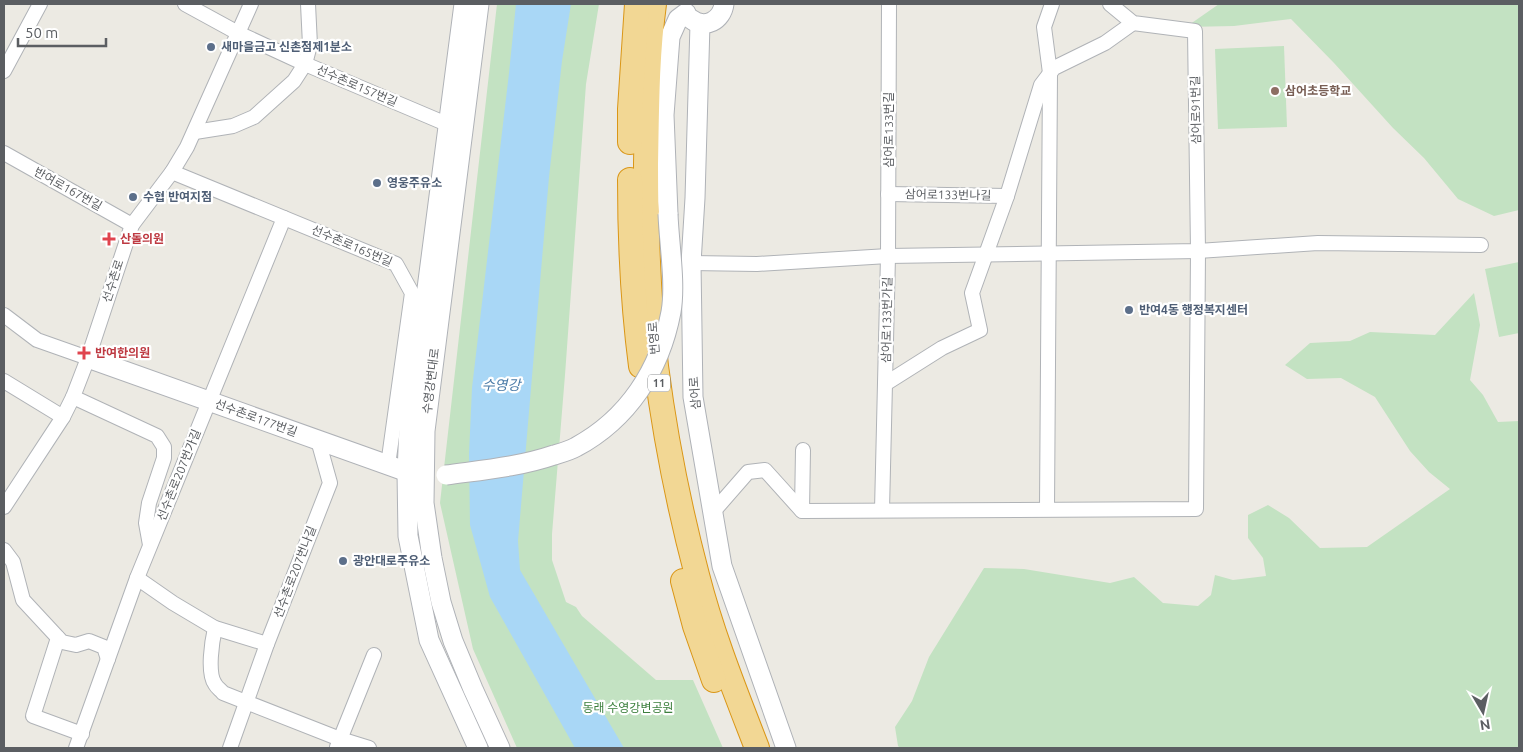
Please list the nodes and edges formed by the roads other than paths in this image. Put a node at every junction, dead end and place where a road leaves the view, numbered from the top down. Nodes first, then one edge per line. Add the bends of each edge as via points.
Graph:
1 (40, 4) edge
2 (185, 4) edge
3 (251, 4) edge
4 (308, 4) edge
5 (464, 4) edge
6 (479, 4) edge
7 (637, 4) edge
8 (654, 4) edge
9 (724, 4) edge
10 (889, 4) edge
11 (1052, 4) edge
12 (1110, 4) edge
13 (690, 13) edge
14 (1133, 23) junction
15 (238, 33) junction
16 (305, 64) junction
17 (4, 71) edge
18 (1050, 73) junction
19 (449, 125) junction
20 (195, 132) junction
21 (4, 153) edge
22 (172, 172) junction
23 (888, 194) junction
24 (1007, 196) junction
25 (284, 218) junction
26 (132, 225) junction
27 (1481, 245) dead end
28 (1198, 251) junction
29 (1049, 253) junction
30 (986, 254) junction
31 (888, 256) junction
32 (692, 264) junction
33 (4, 315) edge
34 (88, 358) junction
35 (4, 382) edge
36 (885, 384) junction
37 (73, 397) junction
38 (209, 402) junction
39 (62, 417) junction
40 (318, 440) junction
41 (803, 450) dead end
42 (388, 465) junction
43 (416, 475) junction
44 (4, 507) edge
45 (1047, 509) junction
46 (882, 510) junction
47 (802, 511) junction
48 (712, 512) junction
49 (150, 547) junction
50 (4, 550) edge
51 (137, 578) junction
52 (215, 628) junction
53 (58, 638) junction
54 (267, 644) junction
55 (374, 655) dead end
56 (108, 659) junction
57 (247, 702) junction
58 (82, 734) junction
59 (338, 744) edge
60 (76, 748) edge
61 (230, 748) edge
62 (370, 748) edge
63 (478, 748) edge
64 (500, 748) edge
65 (739, 748) edge
66 (757, 748) edge
67 (786, 748) edge

1 - 17 street
2 - 15 street, 선수촌로157번길
3 - 15 street, 선수촌로
4 - 16 street via 310,45
5 - 19 main road, 수영강변대로
6 - 43 main road, 수영강변대로 via 425,431
7 - 65 highway, 번영로 / 11 via 630,109 630,226 636,332 668,519 694,626
8 - 66 highway, 번영로 / 11 via 646,114 646,196 656,365 673,470 697,576
9 - 13 main road via 718,18 707,24
10 - 23 street, 삼어로133번길
11 - 18 street via 1044,27
12 - 14 street
13 - 32 main road, 삼어로 via 695,198
13 - 43 main road, bridge via 678,19 670,37 664,115 671,311 663,346 649,378 626,409 575,448 530,462 446,475
14 - 18 street via 1105,43
14 - 28 street, 삼어로91번길 via 1195,31
15 - 16 street, 선수촌로157번길
15 - 20 street, 선수촌로
16 - 19 street, 선수촌로157번길
16 - 20 street via 294,81 254,117 233,126
18 - 24 street via 1041,85
18 - 29 street
19 - 43 main road, 수영강변대로 via 409,427
20 - 22 street, 선수촌로
21 - 26 street, 반여로167번길
22 - 25 street, 선수촌로165번길
22 - 26 street, 선수촌로
23 - 24 street, 삼어로133번나길
23 - 31 street, 삼어로133번길
24 - 30 street
25 - 38 street, 선수촌로207번가길
25 - 42 street, 선수촌로165번길 via 396,264 412,293
26 - 34 street, 선수촌로
27 - 28 street via 1318,243
28 - 29 street
28 - 45 street via 1196,509
29 - 30 street
29 - 45 street
30 - 31 street
30 - 36 street, 삼어로133번가길 via 972,293 980,330 942,348
31 - 32 street via 757,264
31 - 36 street, 삼어로133번가길
32 - 48 main road, 삼어로 via 693,397
33 - 34 street via 37,340
34 - 37 street, 선수촌로
34 - 38 main road, 선수촌로177번길
35 - 39 street
36 - 46 street, 삼어로133번가길
37 - 39 street, 선수촌로
37 - 49 street via 157,436 164,447 164,458 146,523
38 - 40 main road, 선수촌로177번길
38 - 49 street, 선수촌로207번가길
39 - 44 street, 선수촌로
40 - 42 main road, 선수촌로177번길
40 - 54 street, 선수촌로207번나길 via 330,483
41 - 47 street
42 - 43 main road, 선수촌로177번길
43 - 63 main road, 수영강변대로 via 408,536 429,640
43 - 64 main road, 수영강변대로 via 441,602 460,657
45 - 46 street
46 - 47 street
47 - 48 street via 764,470 748,472
48 - 67 main road, 삼어로 via 722,566
49 - 51 street, 선수촌로207번가길
50 - 53 street via 13,562 23,600
51 - 52 street
51 - 56 street, 선수촌로207번가길
52 - 54 street
52 - 57 street via 211,675 214,684 223,693
53 - 56 street via 76,645 89,641 104,647
53 - 58 street via 33,716
54 - 57 street, 선수촌로207번나길
55 - 59 street
56 - 58 street, 선수촌로207번가길
57 - 59 street
57 - 61 street, 선수촌로207번나길
58 - 60 street, 선수촌로207번가길
59 - 62 street

